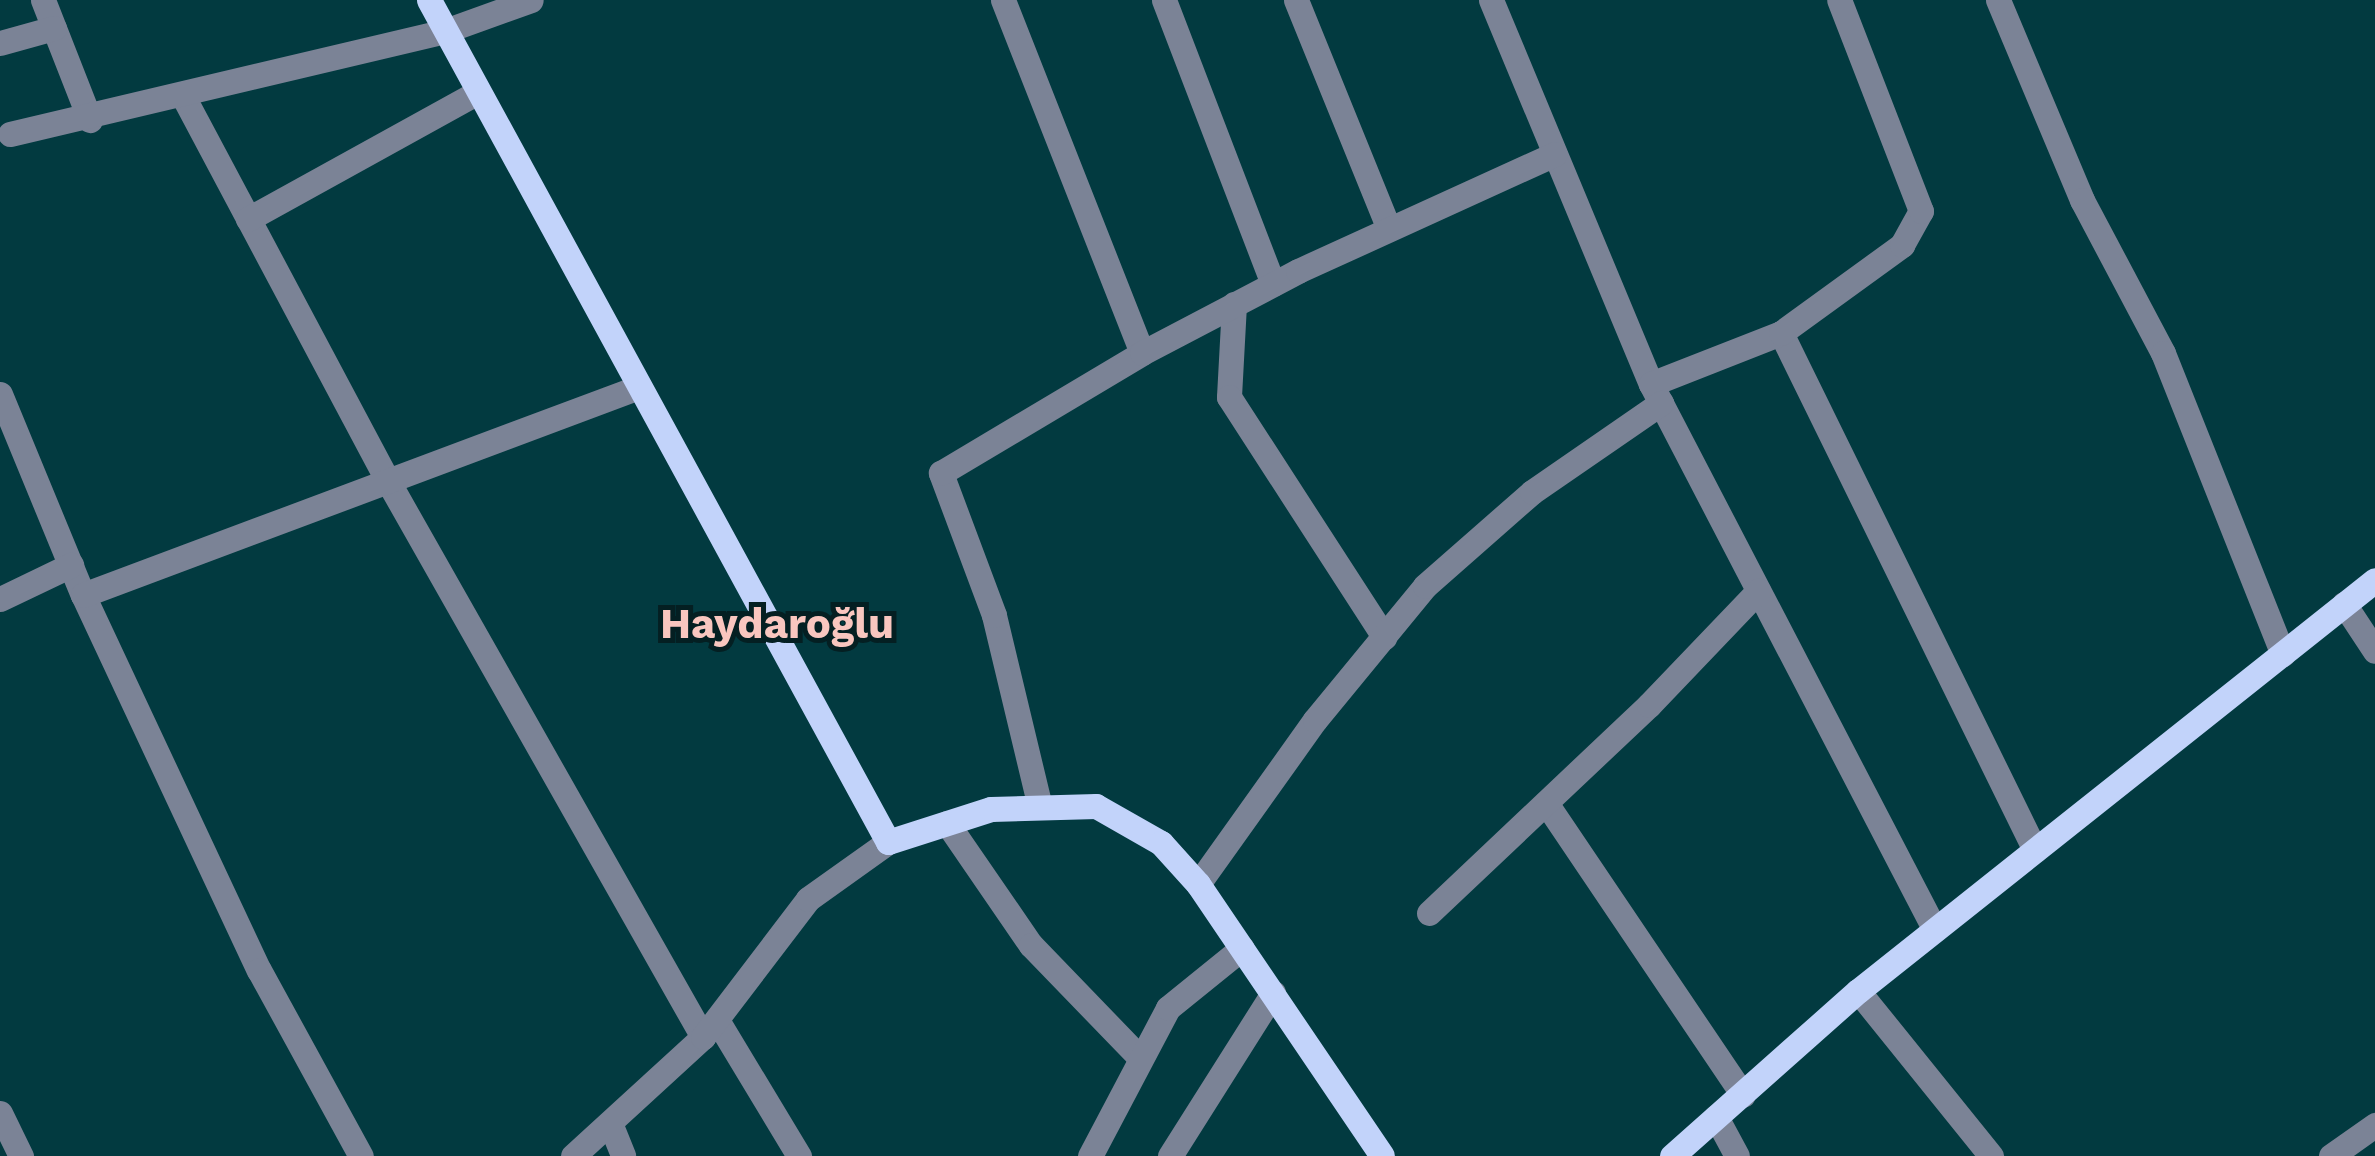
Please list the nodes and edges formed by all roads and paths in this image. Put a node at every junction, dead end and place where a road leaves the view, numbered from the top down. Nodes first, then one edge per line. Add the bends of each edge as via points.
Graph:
1 (43, 0) edge
2 (429, 0) edge
3 (531, 0) edge
4 (1003, 0) edge
5 (1164, 0) edge
6 (1296, 0) edge
7 (1491, 0) edge
8 (1839, 0) edge
9 (1998, 0) edge
10 (54, 28) junction
11 (445, 30) junction
12 (0, 43) edge
13 (478, 92) junction
14 (184, 96) junction
15 (90, 120) junction
16 (10, 134) dead end
17 (1555, 154) junction
18 (248, 219) junction
19 (1390, 229) junction
20 (1273, 284) junction
21 (1234, 304) junction
22 (1782, 333) junction
23 (1142, 353) junction
24 (639, 387) junction
25 (0, 394) edge
26 (1656, 394) junction
27 (389, 484) junction
28 (70, 565) junction
29 (2375, 580) edge
30 (1758, 591) junction
31 (83, 594) junction
32 (0, 598) edge
33 (2344, 604) junction
34 (1384, 636) junction
35 (2375, 651) edge
36 (2283, 654) junction
37 (1546, 803) junction
38 (1040, 807) junction
39 (947, 823) junction
40 (888, 842) junction
41 (2034, 850) junction
42 (1198, 884) junction
43 (1429, 913) dead end
44 (1935, 930) junction
45 (1242, 948) junction
46 (1858, 991) junction
47 (1272, 993) junction
48 (710, 1028) junction
49 (1140, 1058) junction
50 (1743, 1095) junction
51 (0, 1112) edge
52 (1716, 1118) junction
53 (610, 1123) junction
54 (2375, 1124) edge
55 (20, 1156) edge
56 (362, 1156) edge
57 (573, 1156) edge
58 (623, 1156) edge
59 (799, 1156) edge
60 (1090, 1156) edge
61 (1170, 1156) edge
62 (1382, 1156) edge
63 (1672, 1156) edge
64 (1737, 1156) edge
65 (1991, 1156) edge
66 (2331, 1156) edge

1 - 10 street
2 - 11 main road
3 - 11 street
4 - 23 street
5 - 20 street
6 - 19 street
7 - 17 street
8 - 22 street via 1921,211 1902,245
9 - 36 street via 2082,200 2163,353
10 - 12 street
10 - 15 street
11 - 13 main road
11 - 14 street
13 - 18 street
13 - 24 main road
14 - 15 street
14 - 18 street
15 - 16 street
17 - 19 street
17 - 26 street
18 - 27 street
19 - 20 street
20 - 21 street
21 - 23 street
21 - 34 street via 1229,397
22 - 26 street
22 - 41 street
23 - 38 street via 940,472 994,616
24 - 27 street
24 - 40 main road
25 - 28 street
26 - 30 street
26 - 34 street via 1424,586
27 - 31 street
27 - 48 street
28 - 31 street
28 - 32 street
29 - 33 main road
30 - 37 street
30 - 44 street
31 - 56 street via 259,970
33 - 35 street
33 - 36 main road
34 - 42 street
36 - 41 main road
37 - 43 street
37 - 50 street
38 - 39 main road via 991,809
38 - 42 main road via 1096,806 1161,843
39 - 40 main road
39 - 49 street via 1032,945
40 - 48 street via 808,899
41 - 44 main road
42 - 45 main road
44 - 46 main road
45 - 47 main road
45 - 49 street via 1168,1008
46 - 50 main road
46 - 65 street
47 - 61 street
47 - 62 main road
48 - 53 street
48 - 59 street
49 - 60 street
50 - 52 main road
51 - 55 street
52 - 63 main road
52 - 64 street
53 - 57 street
53 - 58 street
54 - 66 street

